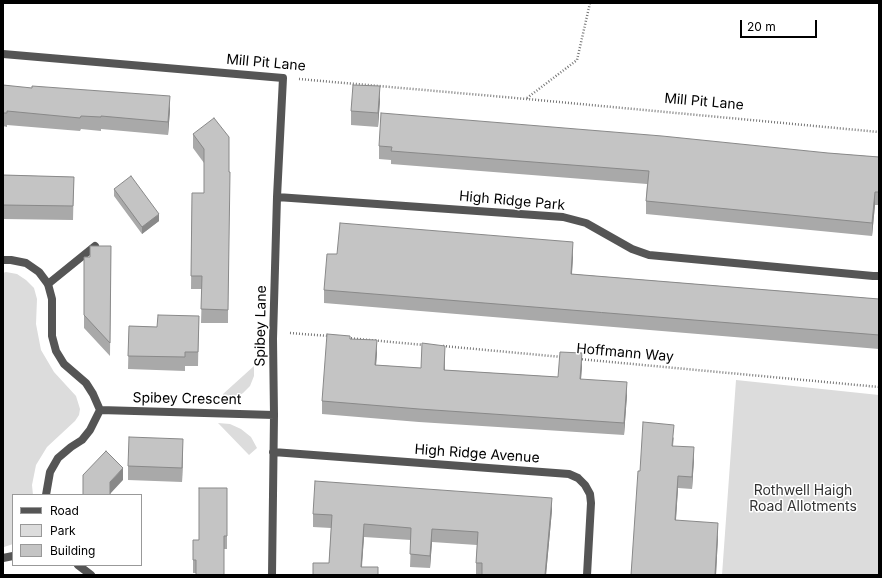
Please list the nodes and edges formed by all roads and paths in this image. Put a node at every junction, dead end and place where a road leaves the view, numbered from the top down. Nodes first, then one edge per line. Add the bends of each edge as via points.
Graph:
1 (590, 3) edge
2 (3, 54) edge
3 (283, 78) junction
4 (527, 99) junction
5 (879, 132) edge
6 (277, 197) junction
7 (96, 246) edge
8 (3, 260) edge
9 (879, 276) edge
10 (48, 284) junction
11 (274, 332) junction
12 (330, 336) edge
13 (346, 337) edge
14 (425, 344) edge
15 (440, 346) edge
16 (567, 357) edge
17 (575, 358) edge
18 (879, 387) edge
19 (100, 410) junction
20 (274, 415) junction
21 (273, 452) junction
22 (46, 494) edge
23 (79, 566) edge
24 (91, 575) edge
25 (272, 575) edge
26 (587, 575) edge

1 - 4 path via 577,60
2 - 3 street, Mill Pit Lane
3 - 4 path, Mill Pit Lane
3 - 6 street, Spibey Lane
4 - 5 path, Mill Pit Lane
6 - 9 street, High Ridge Park via 563,217 586,223 632,249 649,255
6 - 11 street, Spibey Lane
7 - 10 street
8 - 10 street via 26,263 39,272
10 - 19 street via 52,299 52,336 56,351 64,364 86,383
11 - 12 path
11 - 20 street, Spibey Lane
13 - 14 path
15 - 16 path, Hoffmann Way
17 - 18 path, Hoffmann Way
19 - 20 street, Spibey Crescent
19 - 22 street via 86,435 58,458 50,472
20 - 21 street, Spibey Lane
21 - 25 street, Spibey Lane
21 - 26 street, High Ridge Avenue via 569,474 578,478 590,494
23 - 24 street

